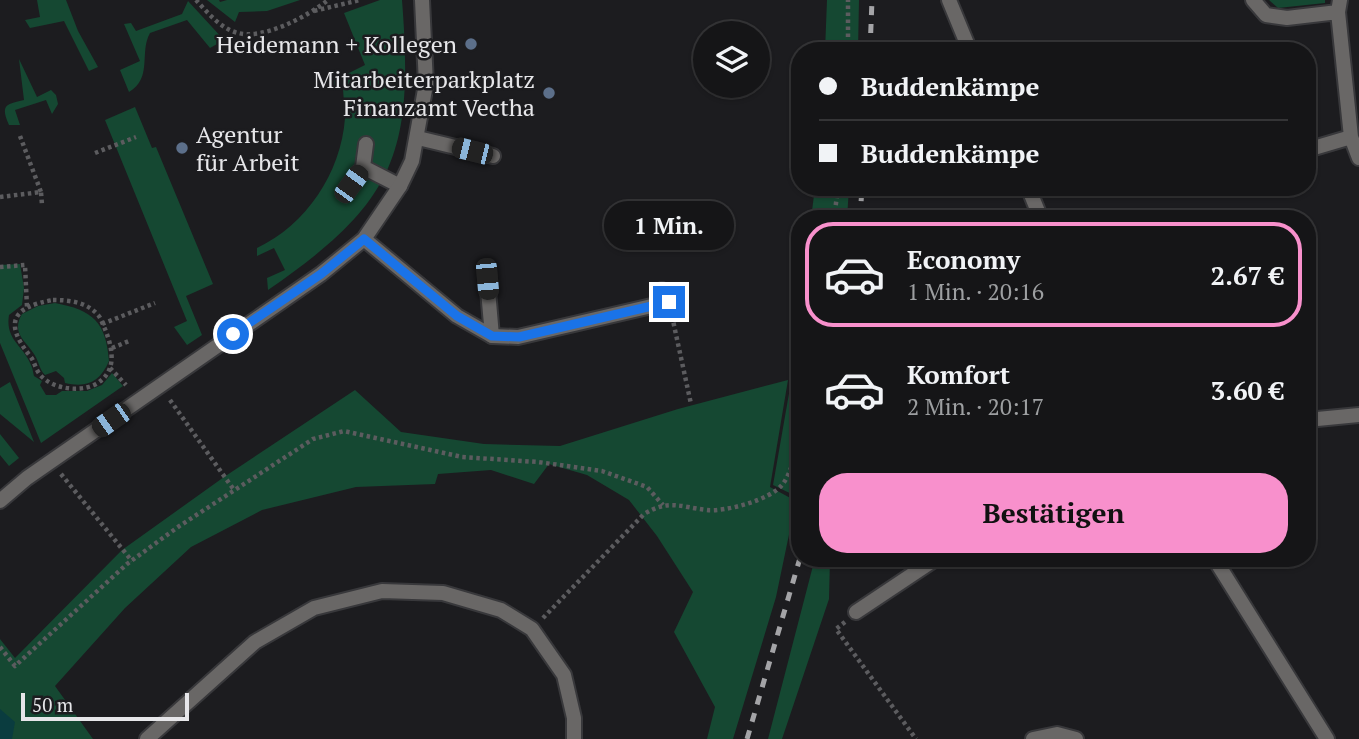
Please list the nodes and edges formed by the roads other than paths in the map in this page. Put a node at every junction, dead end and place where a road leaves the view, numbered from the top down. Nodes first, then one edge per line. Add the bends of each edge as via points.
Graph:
1 (422, 0) edge
2 (949, 0) edge
3 (1253, 0) edge
4 (1339, 6) edge
5 (966, 42) edge
6 (1351, 137) junction
7 (418, 138) junction
8 (366, 144) dead end
9 (1316, 147) edge
10 (493, 156) dead end
11 (1359, 158) edge
12 (363, 167) junction
13 (351, 184) dead end
14 (400, 186) junction
15 (364, 239) junction
16 (487, 279) dead end
17 (665, 296) road end
18 (492, 336) junction
19 (1359, 415) edge
20 (1316, 419) edge
21 (0, 501) edge
22 (924, 567) edge
23 (1220, 567) edge
24 (856, 612) road end
25 (147, 739) edge
26 (574, 739) edge
27 (1033, 739) edge
28 (1076, 739) edge
29 (1327, 739) edge

1 - 7 street via 426,84
2 - 5 street
3 - 4 street via 1266,15 1287,18
4 - 6 street
6 - 9 street
6 - 11 street
7 - 10 street
7 - 14 street
8 - 12 street
12 - 13 street
12 - 14 street
14 - 15 street
15 - 18 street via 457,316
15 - 21 street
16 - 18 street
17 - 18 street via 519,337
19 - 20 street
22 - 24 street
23 - 29 street
25 - 26 street via 256,642 314,608 382,591 443,593 501,610 532,629 564,675
27 - 28 street via 1056,734

